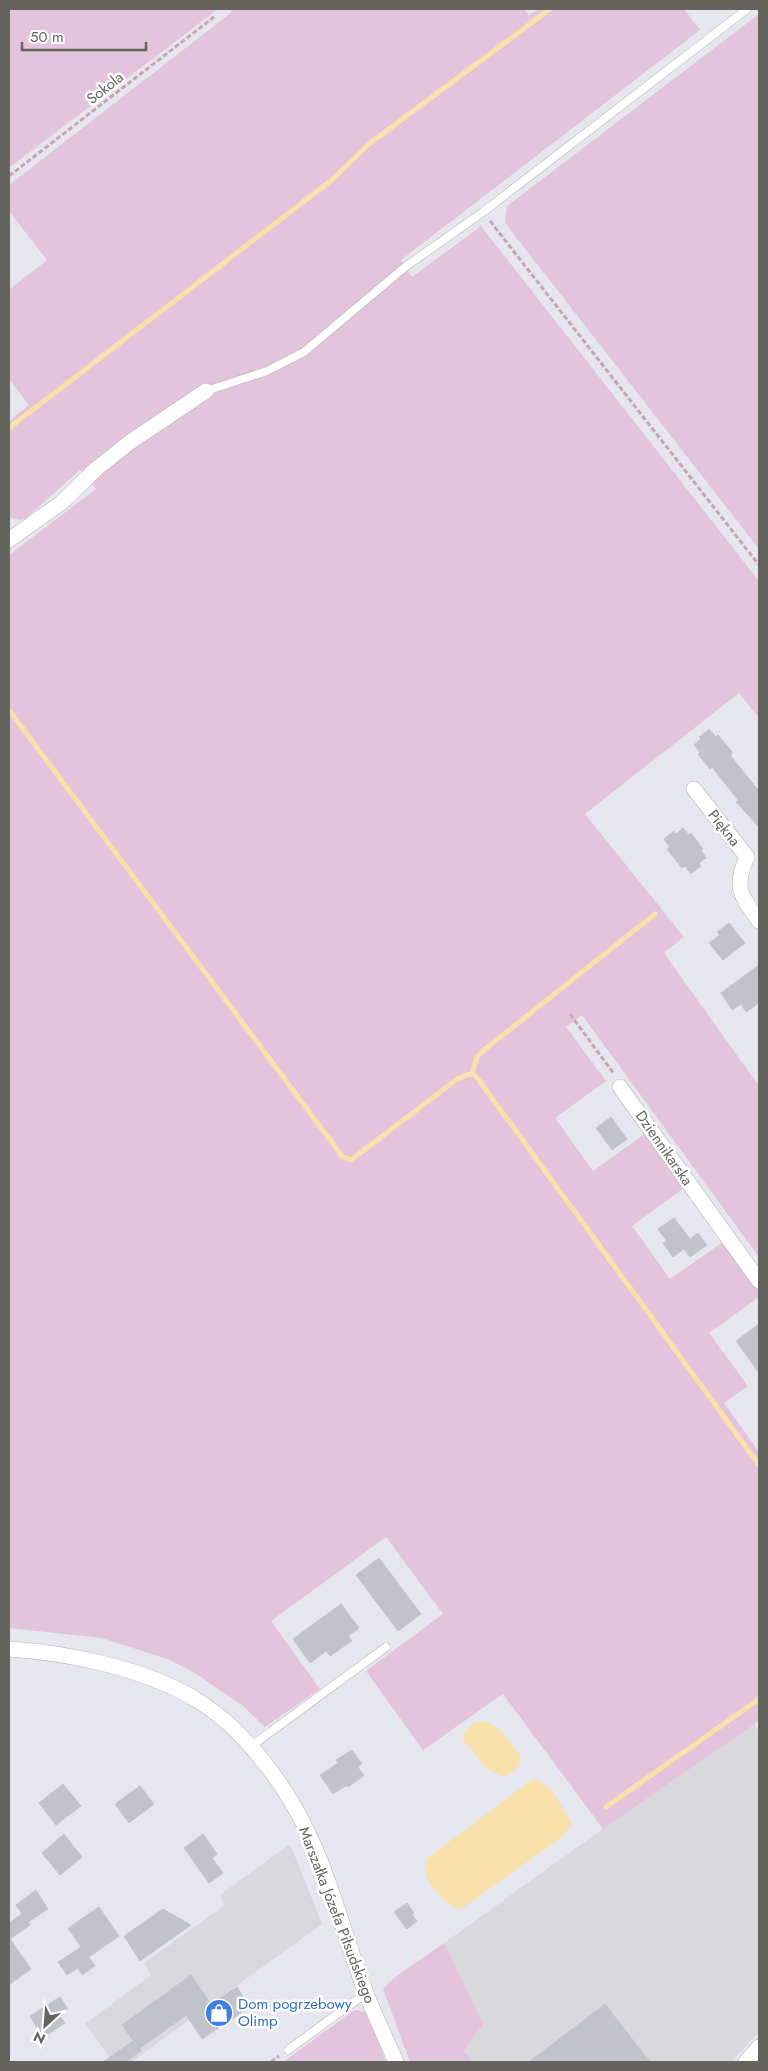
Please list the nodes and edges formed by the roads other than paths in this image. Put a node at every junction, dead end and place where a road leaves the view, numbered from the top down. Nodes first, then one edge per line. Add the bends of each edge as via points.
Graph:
1 (747, 9) edge
2 (206, 392) joint
3 (9, 539) edge
4 (694, 789) dead end
5 (753, 853) edge
6 (759, 921) edge
7 (620, 1087) road end
8 (759, 1282) edge
9 (386, 1647) dead end
10 (9, 1649) edge
11 (250, 1747) junction
12 (366, 1992) junction
13 (759, 2047) edge
14 (288, 2050) dead end
15 (396, 2062) edge
16 (746, 2062) edge

1 - 2 lane via 483,212 405,267 304,352 267,371
2 - 3 street via 130,442 61,503
4 - 5 street, Piękna
5 - 6 street, Piękna via 741,869 739,882 741,896
7 - 8 street, Dziennikarska
9 - 11 lane
10 - 11 street, Marszałka Józefa Piłsudskiego via 105,1663 155,1680 200,1702 230,1725
11 - 12 street, Marszałka Józefa Piłsudskiego via 284,1791 306,1829
12 - 14 lane
12 - 15 street, Marszałka Józefa Piłsudskiego
13 - 16 street

